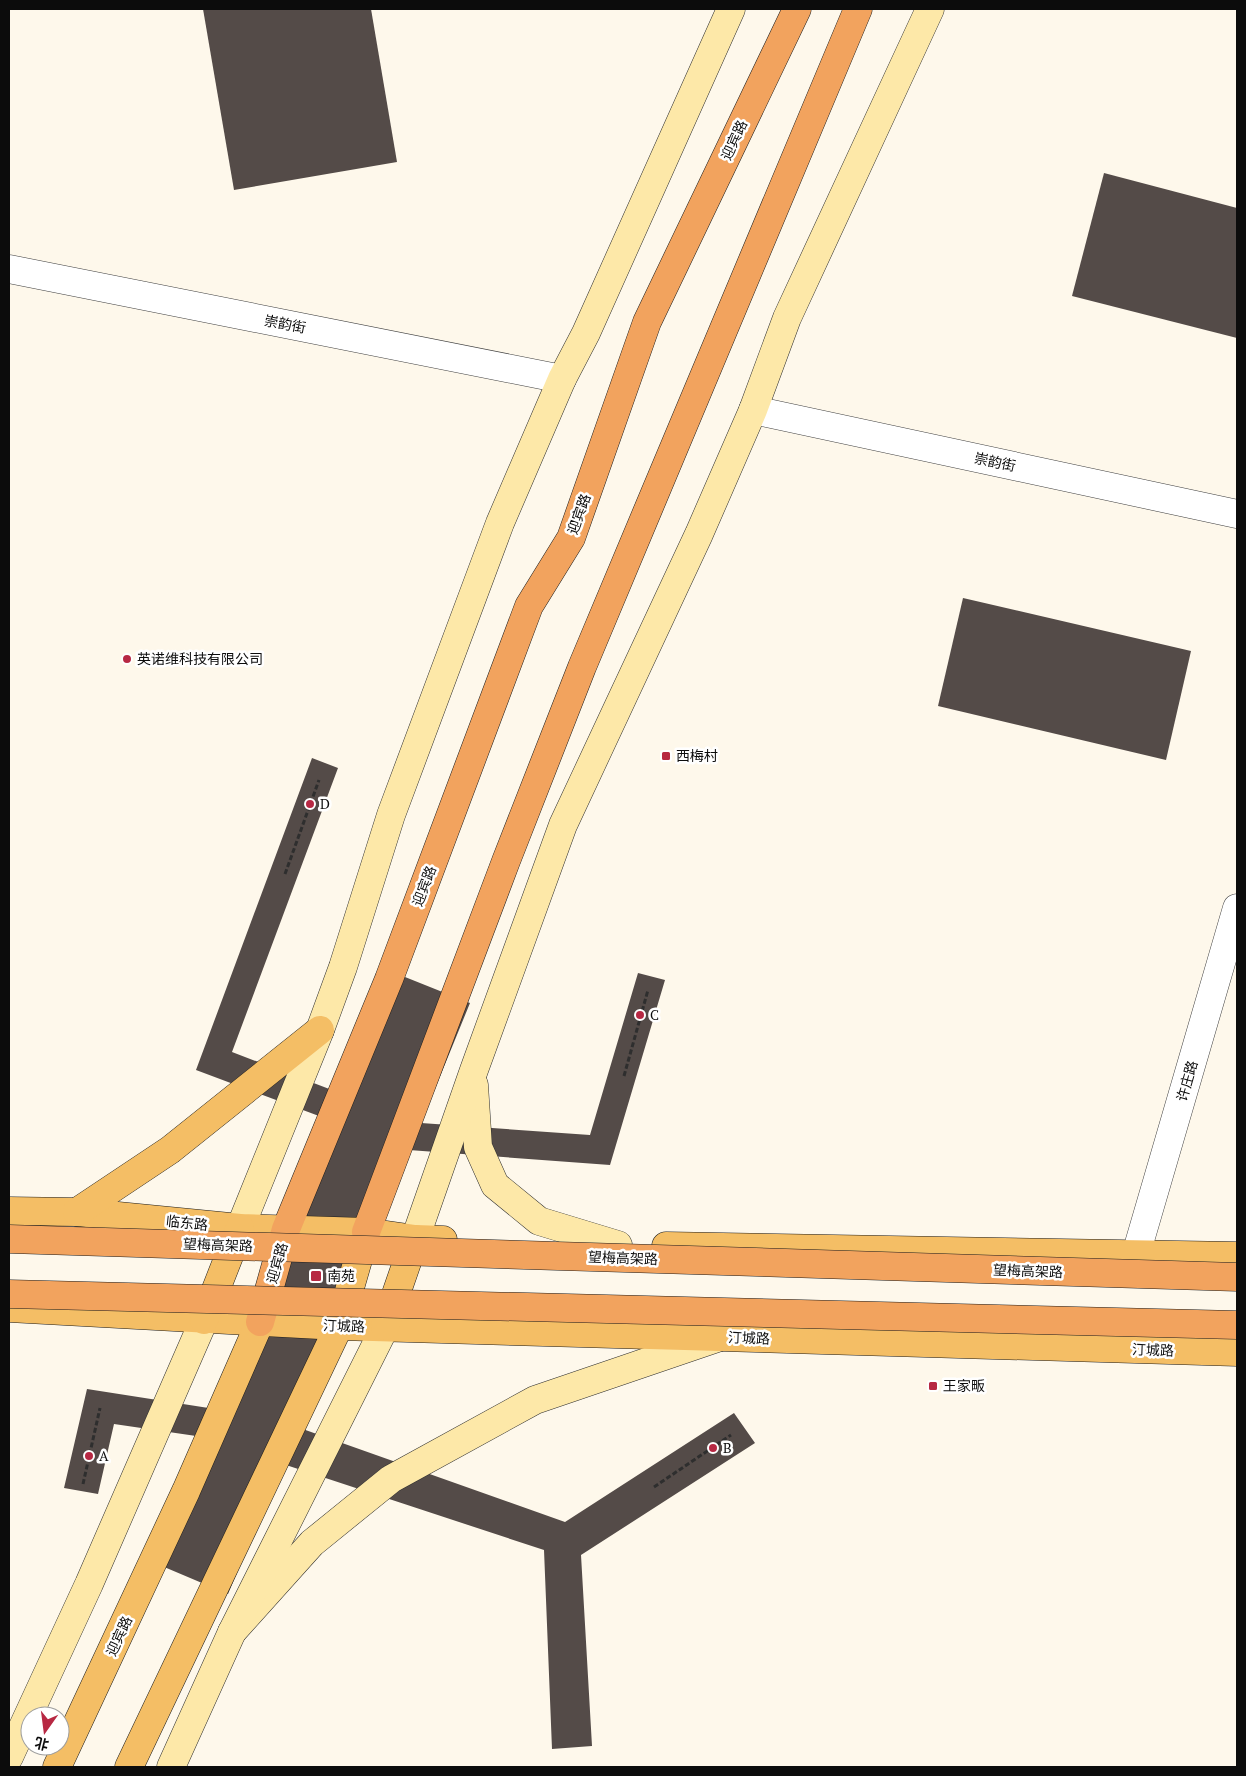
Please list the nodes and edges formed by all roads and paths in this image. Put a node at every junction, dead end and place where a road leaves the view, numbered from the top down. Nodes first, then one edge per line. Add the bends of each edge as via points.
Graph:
1 (731, 9) edge
2 (796, 9) edge
3 (858, 9) edge
4 (930, 9) edge
5 (9, 269) edge
6 (562, 379) junction
7 (753, 410) junction
8 (1237, 514) edge
9 (319, 780) dead end
10 (285, 874) dead end
11 (1237, 908) edge
12 (648, 990) dead end
13 (320, 1030) junction
14 (474, 1070) junction
15 (624, 1076) dead end
16 (9, 1211) edge
17 (77, 1212) junction
18 (240, 1228) junction
19 (286, 1229) junction
20 (366, 1232) junction
21 (9, 1239) edge
22 (415, 1239) junction
23 (618, 1245) junction
24 (1136, 1254) junction
25 (1237, 1256) edge
26 (1237, 1277) edge
27 (9, 1294) edge
28 (9, 1308) edge
29 (204, 1320) junction
30 (260, 1322) junction
31 (1237, 1325) edge
32 (339, 1326) junction
33 (384, 1327) junction
34 (719, 1337) junction
35 (1237, 1352) edge
36 (100, 1408) dead end
37 (731, 1435) dead end
38 (83, 1484) dead end
39 (654, 1487) dead end
40 (232, 1632) junction
41 (9, 1757) edge
42 (58, 1767) edge
43 (129, 1767) edge
44 (171, 1767) edge

1 - 6 main road via 586,333
2 - 19 highway, 迎宾路 via 647,322 571,538 529,606 389,979
3 - 20 highway via 582,667
4 - 7 main road via 786,318
5 - 6 street, 崇韵街
6 - 13 main road via 500,523 418,742
7 - 8 street, 崇韵街
7 - 14 main road via 699,534 563,825
9 - 10 path
11 - 24 street, 许庄路
12 - 15 path
13 - 17 main road via 170,1150
13 - 18 main road
14 - 22 main road
14 - 23 main road via 478,1148 495,1185 540,1221
16 - 17 main road, 临东路
17 - 18 main road, 临东路
18 - 19 main road, 临东路
18 - 29 main road
19 - 20 main road, 临东路
19 - 30 highway, 迎宾路
20 - 22 main road
20 - 32 main road
21 - 26 highway, 望梅高架路, bridge
22 - 23 main road
22 - 33 main road
23 - 24 main road
24 - 25 main road
27 - 31 highway, bridge
28 - 29 main road
29 - 30 main road
29 - 41 main road via 89,1584
30 - 32 main road, 汀城路
30 - 42 main road, 迎宾路
32 - 33 main road, 汀城路
32 - 43 main road
33 - 34 main road, 汀城路
33 - 40 main road
34 - 35 main road, 汀城路
34 - 40 main road via 535,1400 391,1479 312,1543
36 - 38 path
37 - 39 path
40 - 44 main road

